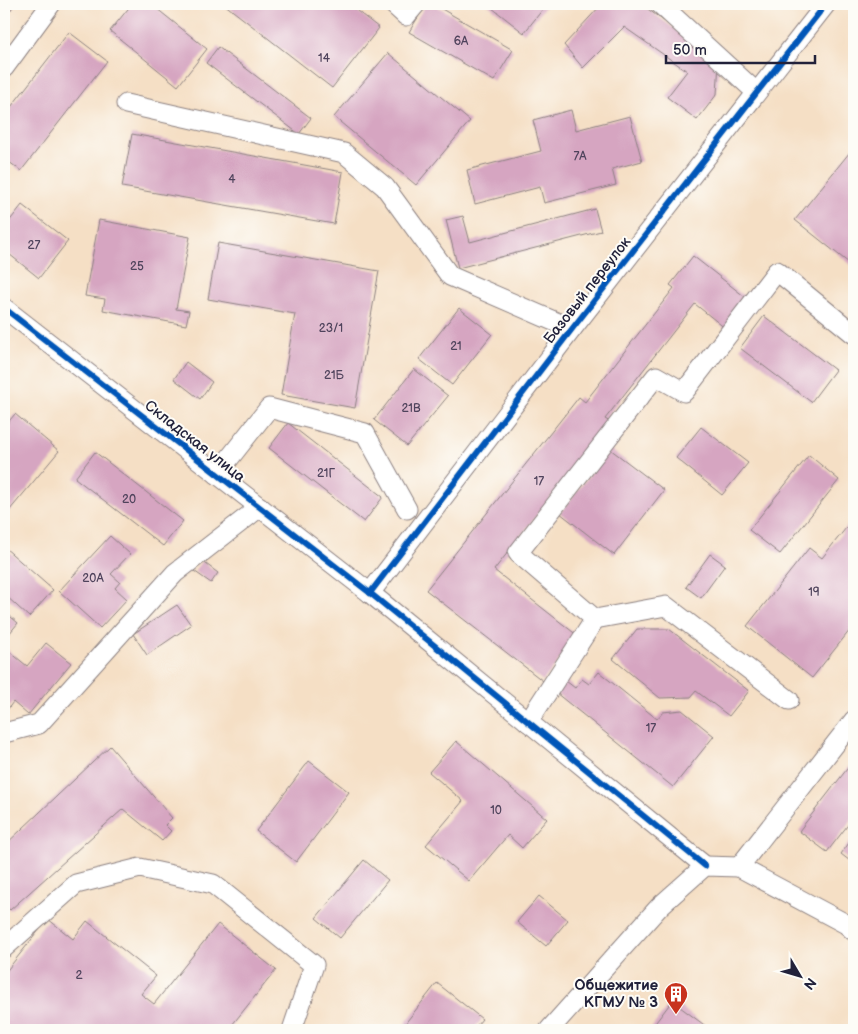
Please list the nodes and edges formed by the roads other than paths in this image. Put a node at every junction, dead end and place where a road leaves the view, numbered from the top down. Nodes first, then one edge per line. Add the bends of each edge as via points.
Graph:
1 (51, 4) edge
2 (393, 4) edge
3 (416, 4) edge
4 (660, 4) edge
5 (826, 4) edge
6 (4, 68) edge
7 (756, 92) junction
8 (126, 104) dead end
9 (4, 308) edge
10 (572, 330) junction
11 (854, 334) edge
12 (217, 474) junction
13 (260, 507) junction
14 (407, 509) dead end
15 (370, 593) junction
16 (595, 619) junction
17 (789, 700) dead end
18 (854, 720) edge
19 (528, 722) junction
20 (4, 733) edge
21 (706, 866) junction
22 (739, 867) junction
23 (851, 923) edge
24 (4, 948) edge
25 (292, 1030) edge
26 (550, 1030) edge

1 - 6 street
2 - 3 street via 406,16
4 - 7 street
5 - 7 street, Базовый переулок
7 - 10 street, Базовый переулок
8 - 10 street via 344,153 385,187 450,276
9 - 12 street, Складская улица
10 - 15 street, Базовый переулок
11 - 16 street via 777,271 684,392 656,376 518,553
12 - 13 street, Складская улица
12 - 14 street via 269,408 364,433
13 - 15 street, Складская улица
13 - 20 street via 175,572 40,724
15 - 19 street, Складская улица
16 - 17 street via 666,606
16 - 19 street
18 - 22 street
19 - 21 street, Складская улица
21 - 22 street
21 - 26 street via 660,906
22 - 23 street
24 - 25 street via 76,884 140,868 213,884 314,965

